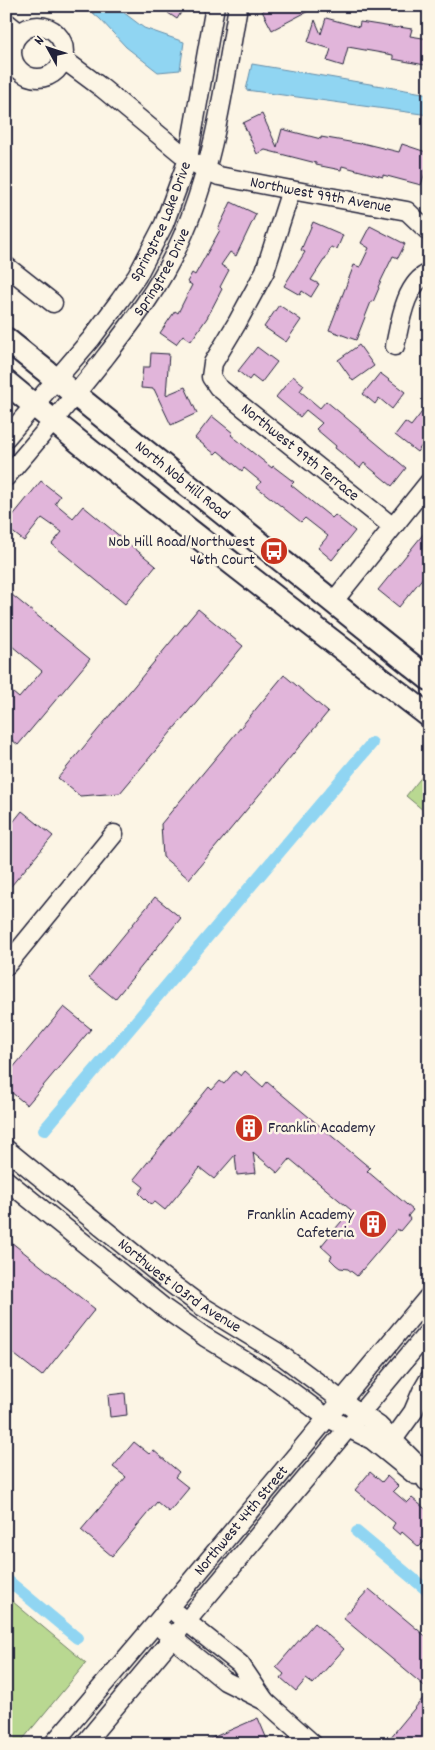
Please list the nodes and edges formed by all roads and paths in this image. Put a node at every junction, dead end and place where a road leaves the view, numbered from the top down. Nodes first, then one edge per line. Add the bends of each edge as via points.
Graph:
1 (215, 6) edge
2 (238, 6) edge
3 (13, 27) edge
4 (63, 59) junction
5 (188, 159) junction
6 (206, 170) junction
7 (291, 190) junction
8 (429, 232) edge
9 (6, 266) edge
10 (429, 273) edge
11 (52, 303) dead end
12 (6, 340) edge
13 (395, 346) dead end
14 (55, 379) junction
15 (6, 382) edge
16 (75, 396) junction
17 (34, 405) junction
18 (54, 422) junction
19 (6, 438) edge
20 (6, 477) edge
21 (429, 482) edge
22 (393, 527) junction
23 (333, 602) junction
24 (429, 679) edge
25 (429, 716) edge
26 (114, 834) dead end
27 (6, 966) edge
28 (6, 1149) edge
29 (6, 1180) edge
30 (429, 1296) edge
31 (429, 1331) edge
32 (429, 1379) edge
33 (341, 1400) junction
34 (361, 1412) junction
35 (326, 1417) junction
36 (348, 1427) junction
37 (390, 1445) junction
38 (428, 1482) edge
39 (168, 1608) junction
40 (186, 1622) junction
41 (156, 1623) junction
42 (172, 1637) junction
43 (229, 1655) junction
44 (214, 1672) junction
45 (265, 1701) junction
46 (53, 1744) edge
47 (84, 1744) edge
48 (313, 1744) edge

1 - 5 street, Springtree Lake Drive
2 - 6 street, Springtree Drive
3 - 4 street via 38,25 54,31 64,45
3 - 4 street via 11,53 17,69 24,74 32,78 50,76
4 - 5 street, Northwest 99th Avenue
5 - 6 street, Northwest 99th Avenue
5 - 14 street, Springtree Lake Drive via 164,224 137,276 91,339
6 - 7 street, Northwest 99th Avenue via 219,176
6 - 16 street, Springtree Drive via 180,244 160,280
7 - 8 street, Northwest 99th Avenue via 408,211
7 - 22 street, Northwest 99th Terrace via 265,271 213,363 211,377 218,387
9 - 11 street
10 - 13 street via 421,277 406,300
12 - 14 main road, North Nob Hill Road
14 - 16 main road, North Nob Hill Road
14 - 17 street, Springtree Lake Drive
15 - 17 main road, North Nob Hill Road
16 - 18 street, Springtree Drive
16 - 23 main road, North Nob Hill Road
17 - 18 main road, North Nob Hill Road
17 - 19 street, Springtree Lake Drive
18 - 20 street, Springtree Drive
18 - 25 main road, North Nob Hill Road
21 - 22 street
22 - 23 street
23 - 24 main road, North Nob Hill Road
26 - 27 street
28 - 33 street, Northwest 103rd Avenue via 192,1300 277,1352
29 - 35 street, Northwest 103rd Avenue via 164,1308 273,1378
30 - 33 street, Northwest 44th Street
31 - 34 street, Northwest 44th Street
32 - 37 street via 413,1412
33 - 34 street, Northwest 103rd Avenue
33 - 35 street, Northwest 44th Street
34 - 36 street, Northwest 44th Street
34 - 37 street, Northwest 103rd Avenue
35 - 36 street, Northwest 103rd Avenue
35 - 39 street, Northwest 44th Street
36 - 37 street, Northwest 103rd Avenue
36 - 40 street, Northwest 44th Street
37 - 38 street via 413,1474
39 - 40 street
39 - 41 street, Northwest 44th Street
40 - 42 street, Northwest 44th Street
40 - 43 street
41 - 42 street
41 - 46 street, Northwest 44th Street
42 - 44 street
42 - 47 street, Northwest 44th Street
43 - 44 street
43 - 45 street via 240,1664
44 - 45 street via 225,1682
45 - 48 street

